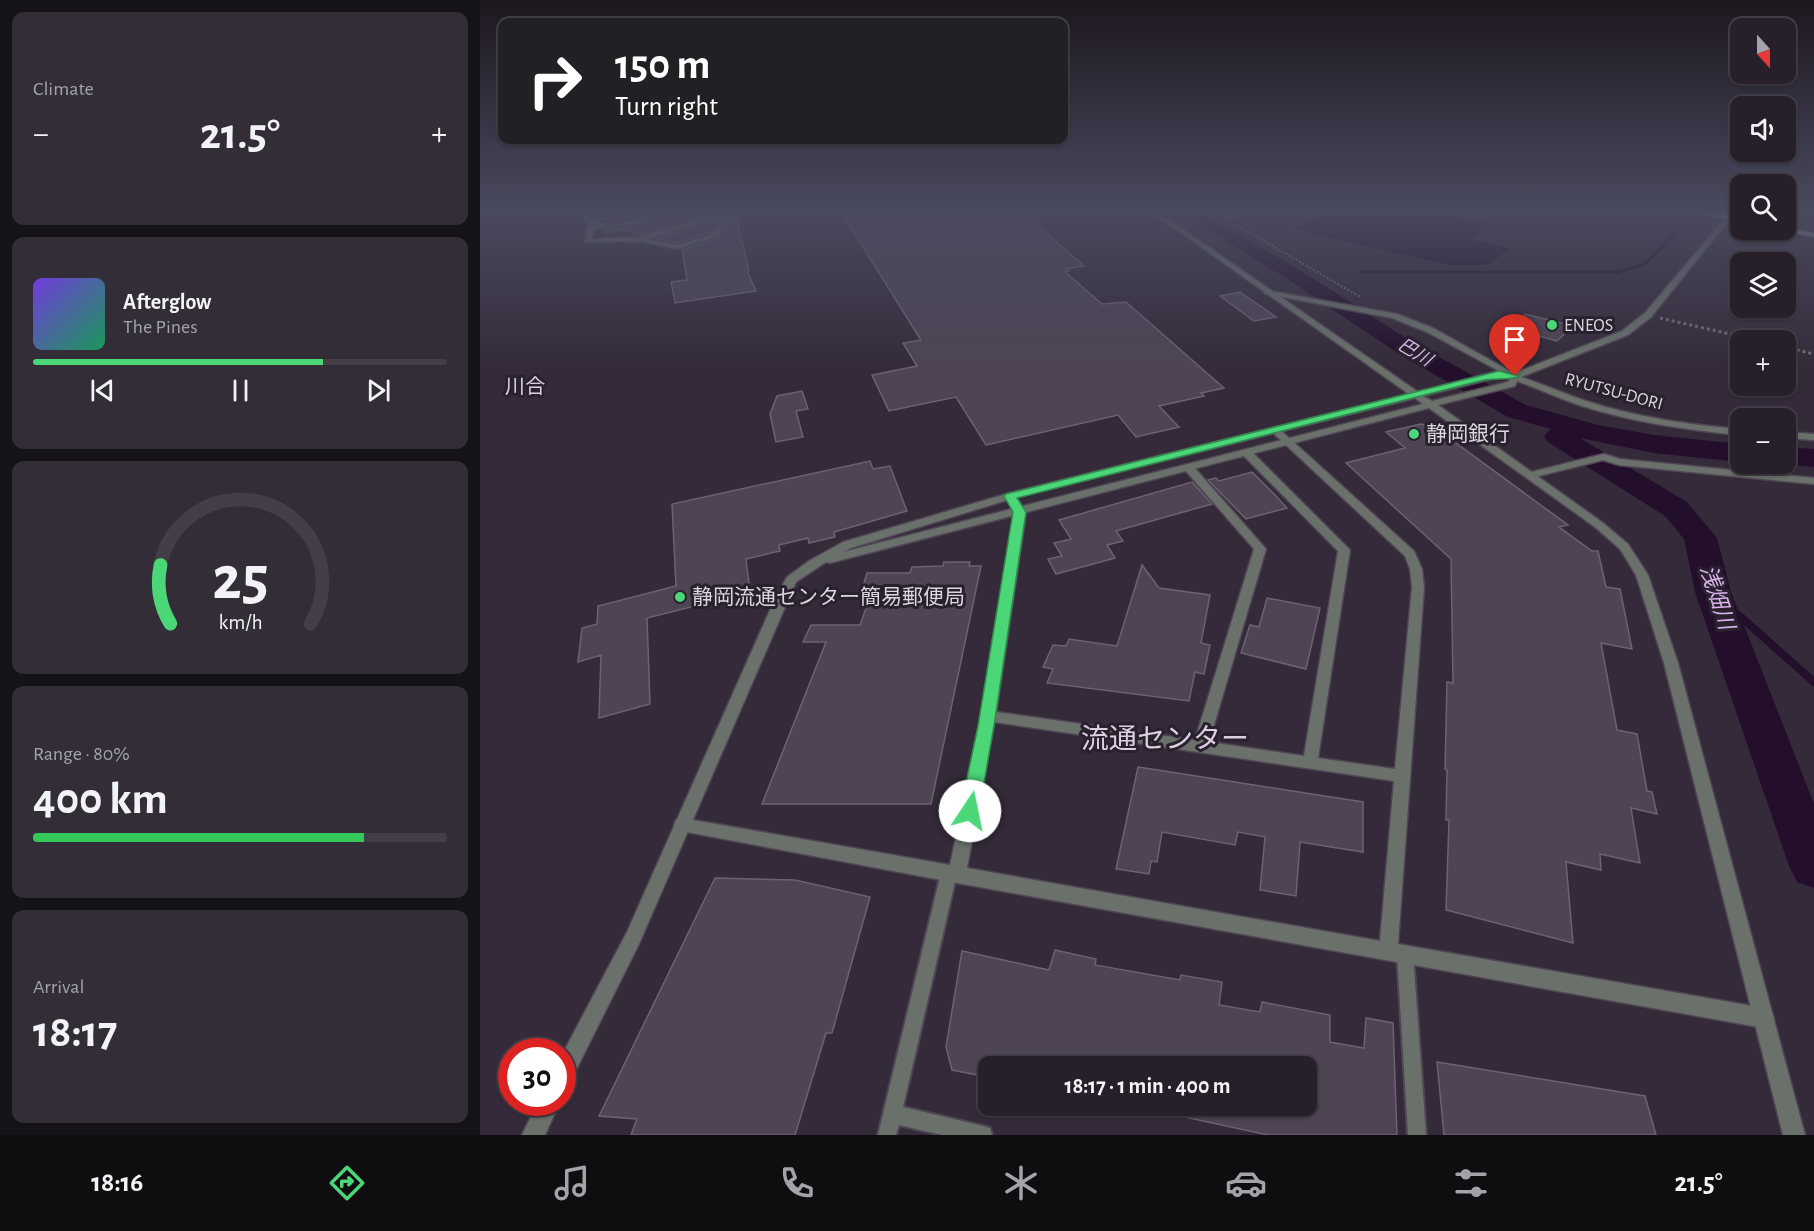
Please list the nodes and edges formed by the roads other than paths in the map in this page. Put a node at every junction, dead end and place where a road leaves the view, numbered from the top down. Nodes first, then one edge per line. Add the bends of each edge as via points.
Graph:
1 (1224, 262) edge
2 (1692, 262) edge
3 (1268, 292) junction
4 (1515, 376) junction
5 (1416, 394) junction
6 (1432, 405) junction
7 (1275, 430) junction
8 (1730, 431) edge
9 (1796, 436) edge
10 (1814, 437) edge
11 (1289, 442) junction
12 (1247, 453) junction
13 (1190, 468) junction
14 (1531, 476) junction
15 (1814, 481) edge
16 (1010, 496) junction
17 (1020, 512) junction
18 (813, 564) junction
19 (988, 716) junction
20 (1200, 747) junction
21 (1310, 763) junction
22 (1402, 776) junction
23 (682, 825) junction
24 (953, 874) junction
25 (1396, 953) junction
26 (1764, 1018) junction
27 (576, 1050) edge
28 (892, 1114) junction
29 (542, 1116) edge
30 (533, 1135) edge
31 (887, 1135) edge
32 (982, 1135) edge
33 (1417, 1135) edge
34 (1794, 1135) edge

1 - 3 street
2 - 4 street, RYUTSU-DORI via 1648,315 1626,333
3 - 4 street via 1377,312 1430,330
3 - 5 street
4 - 5 street via 1499,374
4 - 6 street via 1512,384
4 - 8 street, RYUTSU-DORI via 1563,397 1603,408
5 - 6 street
5 - 7 street
6 - 11 street
6 - 14 street
7 - 11 street
7 - 16 street
9 - 10 street
11 - 12 street
11 - 22 street via 1410,554 1416,569 1418,587
12 - 13 street
12 - 21 street via 1344,550
13 - 17 street
13 - 20 street via 1260,549
14 - 15 street via 1604,458
14 - 26 street via 1624,547 1642,575 1671,663
16 - 17 street
16 - 18 street via 847,545
17 - 18 street
17 - 19 street
18 - 23 street via 792,580 780,601
19 - 20 street
19 - 24 street
20 - 21 street
21 - 22 street
22 - 25 street
23 - 24 street
23 - 27 street via 633,938
24 - 25 street
24 - 28 lane
25 - 26 street
25 - 33 lane
26 - 34 street
28 - 31 lane
28 - 32 lane
29 - 30 street

